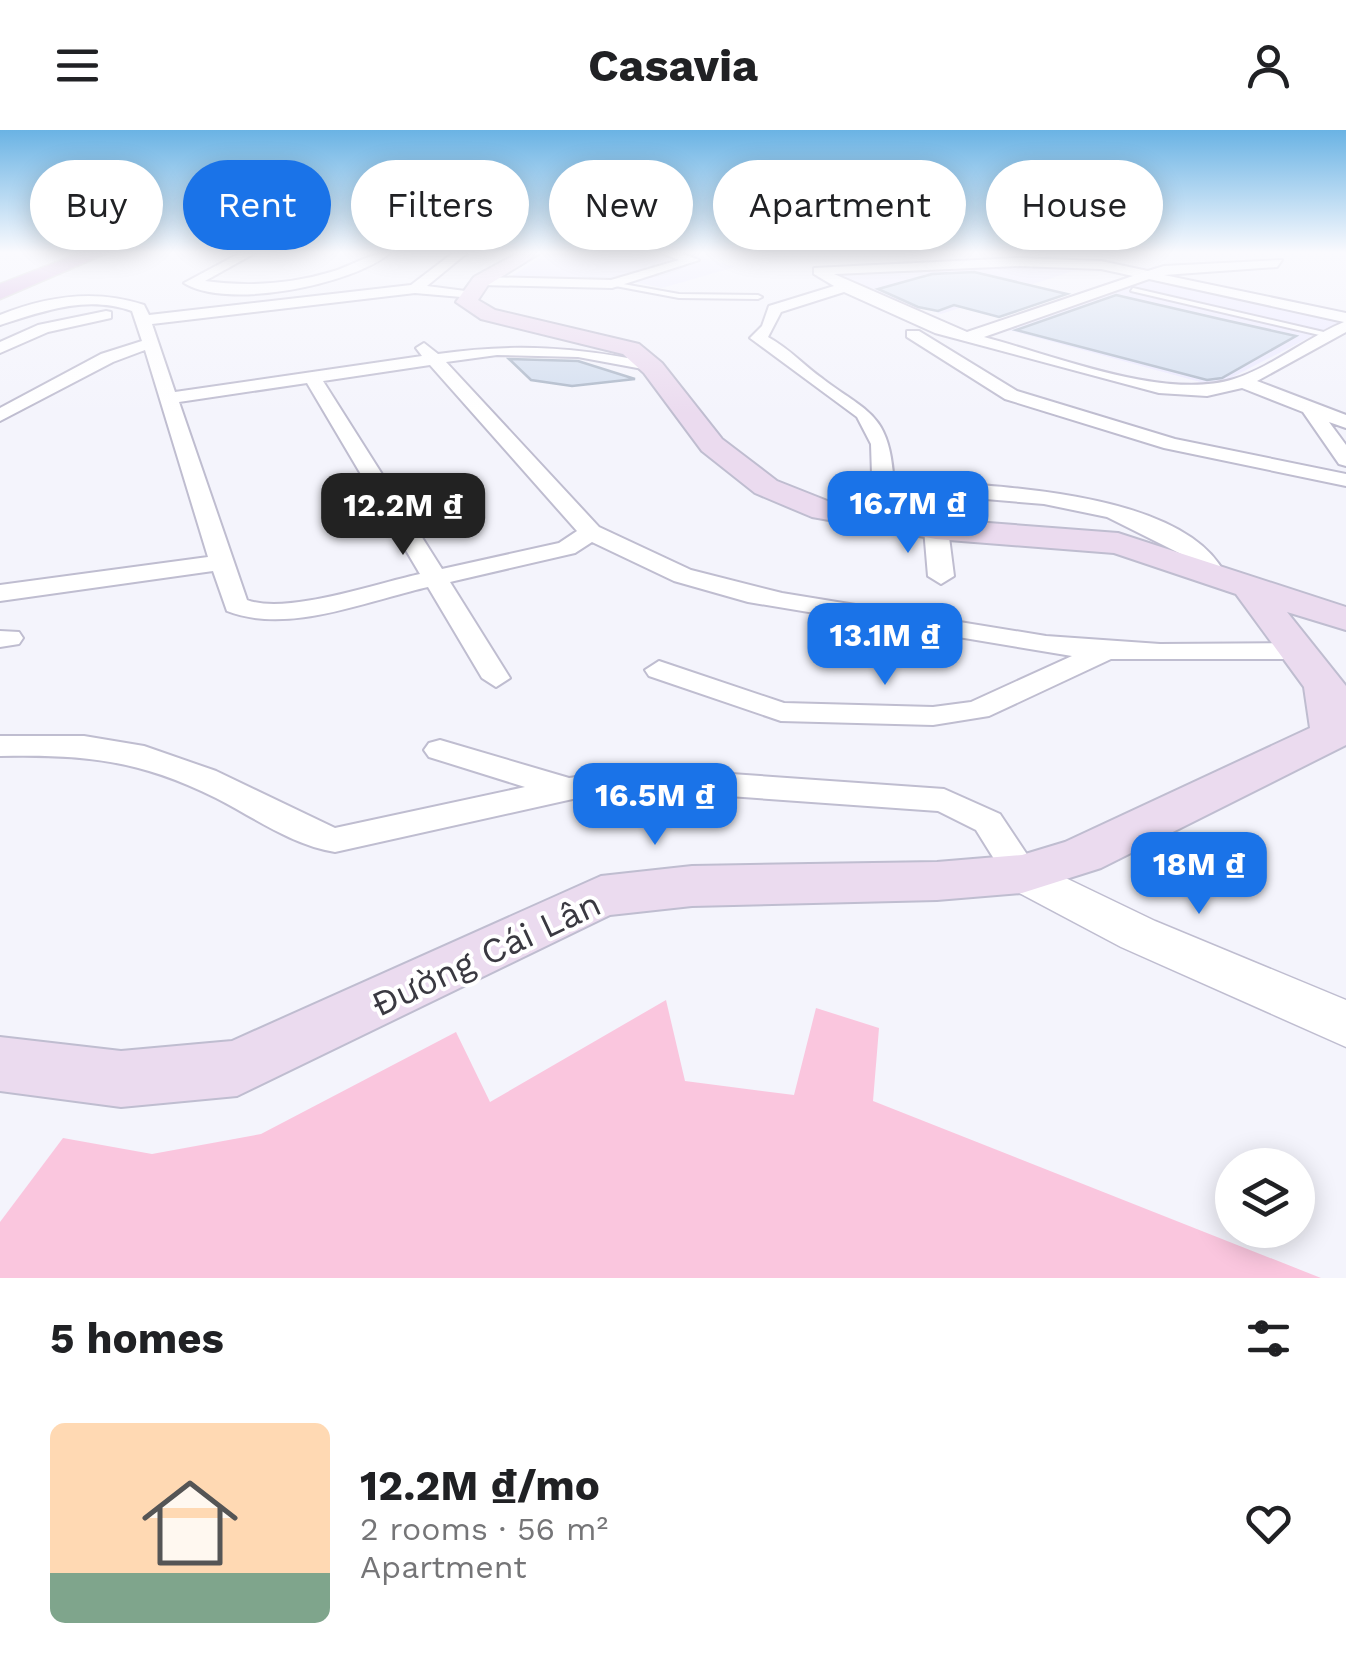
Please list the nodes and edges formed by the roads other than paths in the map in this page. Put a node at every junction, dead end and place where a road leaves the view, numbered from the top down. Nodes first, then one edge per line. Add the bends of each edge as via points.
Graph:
1 (30, 307) edge
2 (136, 307) edge
3 (238, 307) edge
4 (474, 307) edge
5 (782, 307) edge
6 (889, 307) edge
7 (1056, 307) edge
8 (1203, 307) edge
9 (1290, 307) edge
10 (1329, 307) edge
11 (1324, 314) junction
12 (142, 316) junction
13 (882, 317) dead end
14 (0, 320) edge
15 (1346, 322) edge
16 (566, 333) junction
17 (972, 336) junction
18 (1328, 336) junction
19 (1346, 340) edge
20 (150, 342) junction
21 (537, 344) junction
22 (0, 348) edge
23 (940, 348) junction
24 (428, 352) junction
25 (653, 368) junction
26 (311, 376) junction
27 (1243, 382) junction
28 (166, 392) junction
29 (1310, 408) junction
30 (0, 415) edge
31 (1346, 422) edge
32 (1346, 460) edge
33 (1346, 480) edge
34 (936, 529) junction
35 (591, 532) junction
36 (219, 564) junction
37 (1213, 574) junction
38 (941, 576) dead end
39 (434, 578) junction
40 (1252, 591) junction
41 (0, 592) edge
42 (1346, 619) edge
43 (1108, 650) junction
44 (1302, 650) junction
45 (659, 670) dead end
46 (496, 678) dead end
47 (1340, 730) edge
48 (0, 746) edge
49 (440, 750) dead end
50 (566, 788) junction
51 (1022, 874) junction
52 (1346, 1024) edge
53 (0, 1064) edge

1 - 14 street
2 - 12 street
3 - 12 street
4 - 16 main road, Đường Cái Lân
5 - 37 street via 758,338 865,414 881,444 883,475 898,486 1038,494 1100,508 1168,536 1208,562
6 - 17 street via 940,330
7 - 17 street
8 - 18 lane
9 - 11 street
10 - 11 street
11 - 15 street
12 - 20 street
12 - 22 street via 62,322
13 - 23 street
15 - 18 street
16 - 21 street
16 - 25 main road, Đường Cái Lân via 631,349
17 - 23 street
17 - 27 street via 1160,388 1207,390
18 - 19 street
18 - 27 street
20 - 28 street
20 - 30 street
21 - 24 street
21 - 25 street
23 - 33 street via 1011,395 1172,444
24 - 26 street
24 - 28 street
24 - 35 street
25 - 34 main road, Đường Cái Lân via 712,445 766,486 824,510
26 - 28 street
26 - 39 street
27 - 29 street
28 - 36 street
29 - 31 street
29 - 32 street
34 - 37 main road, Đường Cái Lân via 1118,543
34 - 38 street
35 - 39 street via 567,548
35 - 43 street via 667,572 782,602
36 - 39 street via 236,605 254,612 284,612
36 - 41 street
37 - 40 main road, Đường Cái Lân
39 - 46 street
40 - 42 main road
40 - 44 main road, Đường Cái Lân
43 - 44 street
43 - 45 street via 978,710 933,716 781,712
44 - 47 main road, Đường Cái Lân
47 - 51 main road, Đường Cái Lân via 1083,856
48 - 50 street via 132,753 335,840
49 - 50 street
50 - 51 street via 645,780 944,800 988,822
51 - 52 street via 1138,934
51 - 53 main road, Đường Cái Lân via 692,886 602,896 237,1068 122,1079

